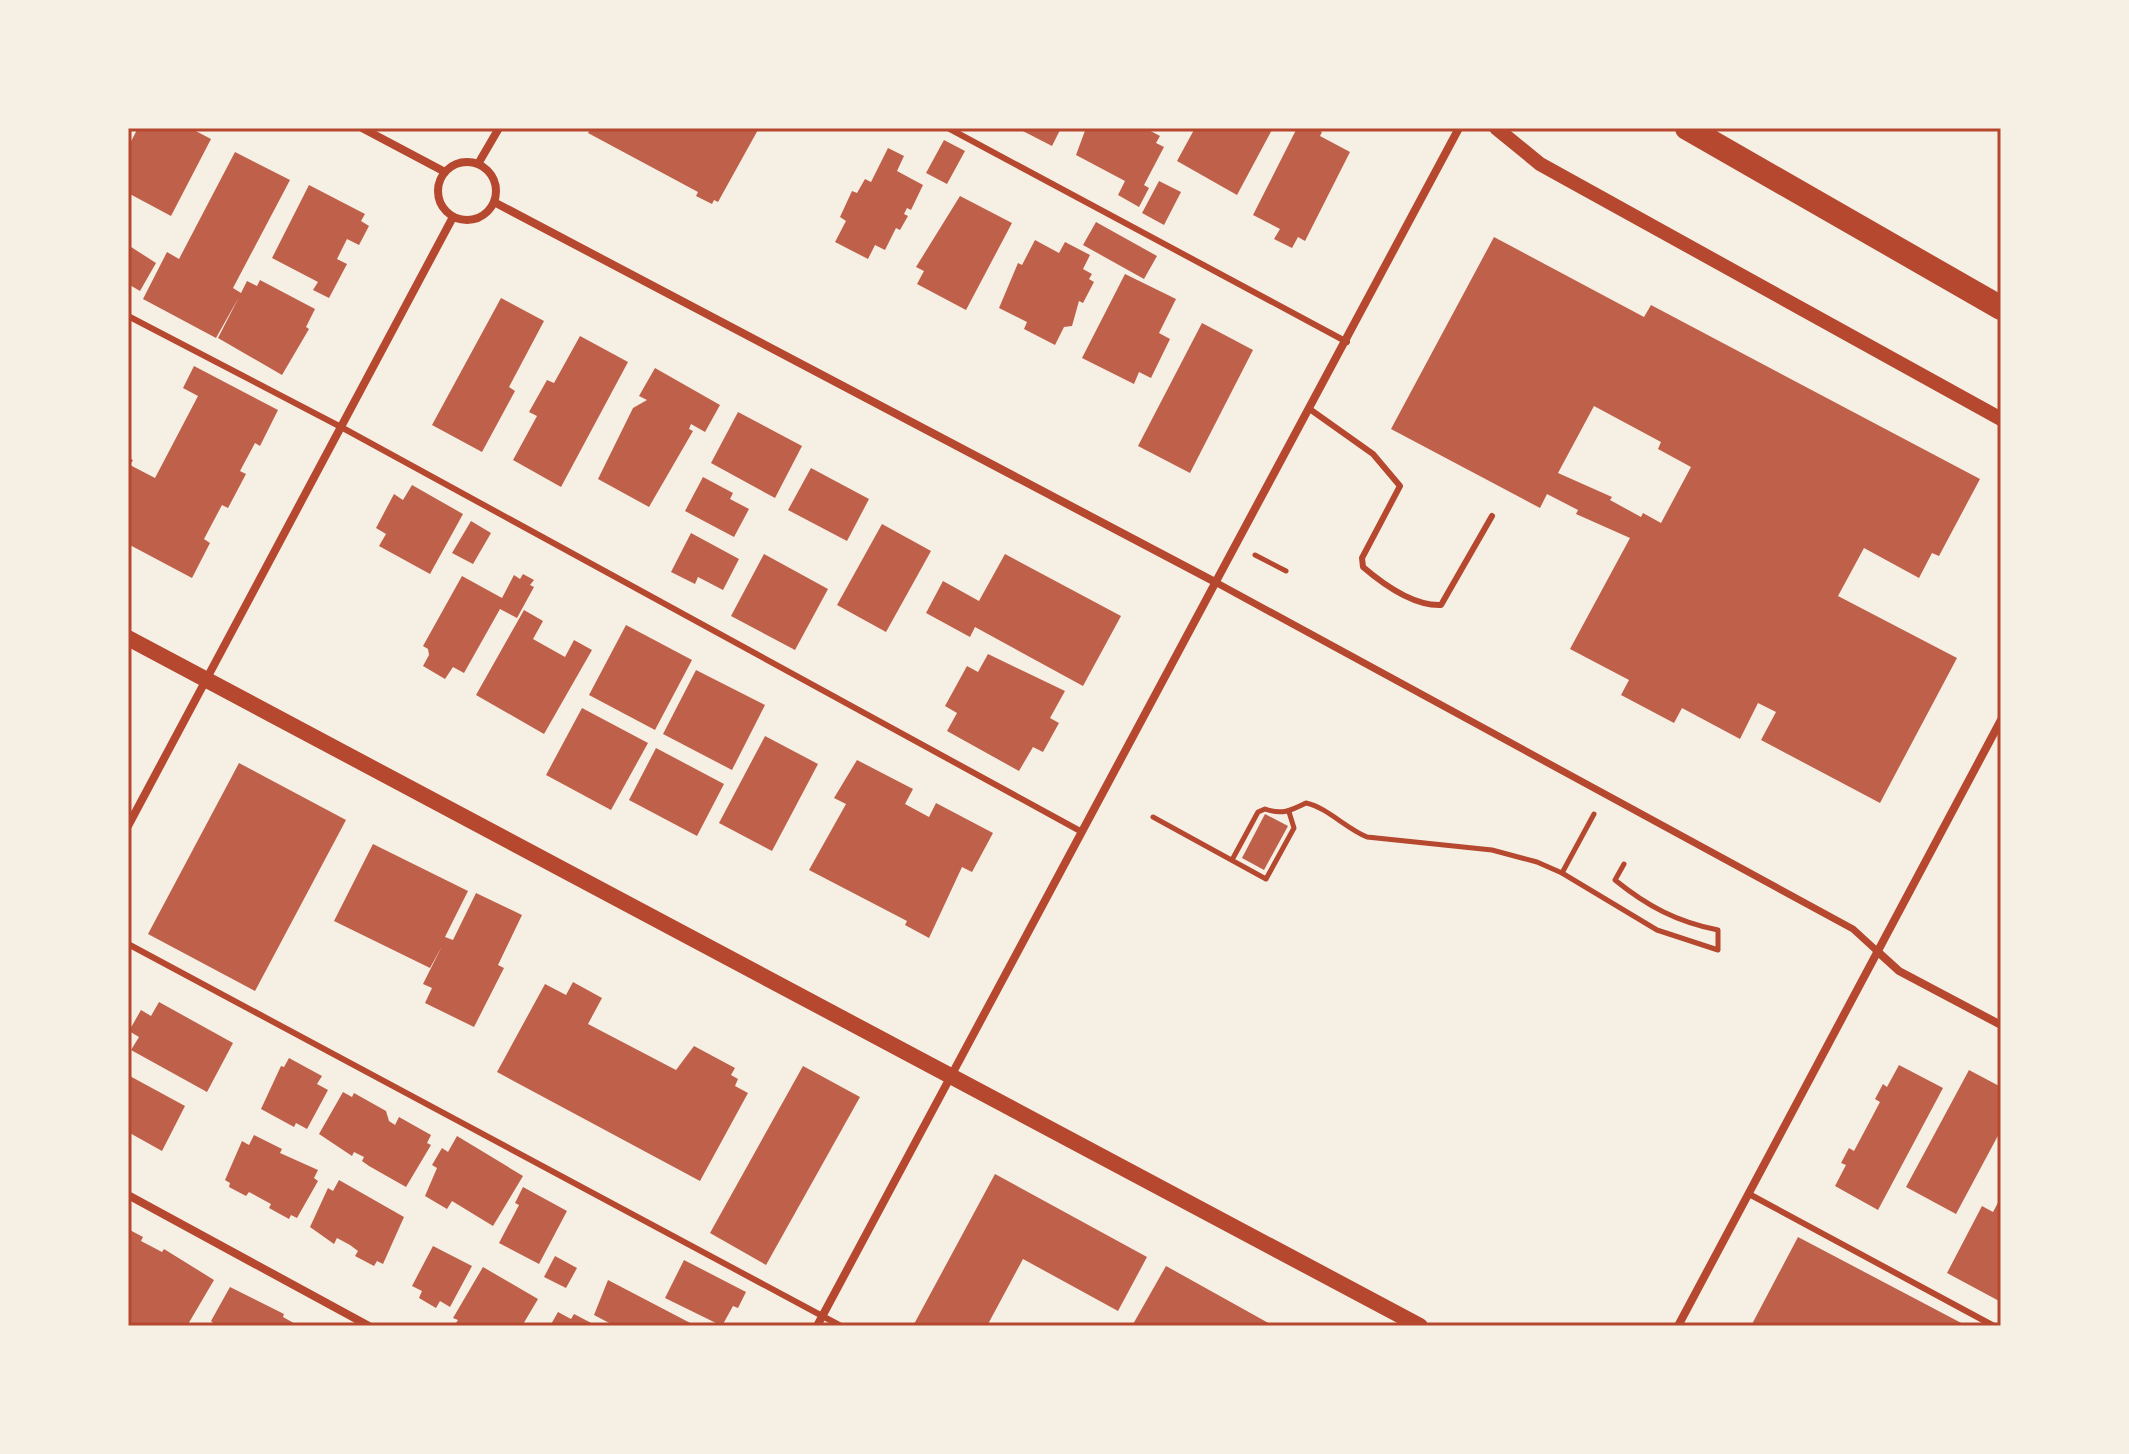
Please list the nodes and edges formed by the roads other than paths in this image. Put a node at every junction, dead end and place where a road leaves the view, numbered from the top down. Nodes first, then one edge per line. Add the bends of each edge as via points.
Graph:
1 (362, 128) edge
2 (499, 128) edge
3 (948, 128) edge
4 (1459, 128) edge
5 (1496, 128) edge
6 (1687, 128) edge
7 (478, 164) junction
8 (445, 172) junction
9 (494, 202) junction
10 (453, 217) junction
11 (2001, 308) edge
12 (128, 316) edge
13 (1347, 342) junction
14 (1311, 410) junction
15 (2001, 419) edge
16 (341, 427) junction
17 (1492, 516) dead end
18 (1217, 583) junction
19 (128, 638) edge
20 (206, 679) junction
21 (2001, 720) edge
22 (128, 826) edge
23 (1082, 832) junction
24 (128, 944) edge
25 (1877, 951) junction
26 (2001, 1025) edge
27 (950, 1075) junction
28 (1749, 1194) junction
29 (128, 1195) edge
30 (822, 1316) junction
31 (369, 1326) edge
32 (817, 1326) edge
33 (841, 1326) edge
34 (1420, 1326) edge
35 (1678, 1326) edge
36 (1994, 1326) edge

1 - 8 street
2 - 7 street
3 - 13 lane
4 - 13 street
5 - 15 street via 1540,164
6 - 11 highway
7 - 8 street via 457,163
7 - 9 street via 495,182
8 - 10 street via 437,192
9 - 10 street via 481,217
9 - 18 street
10 - 16 street
12 - 16 lane
13 - 14 street
14 - 17 lane via 1373,454 1400,486 1362,558 1363,567 1376,578 1424,605 1441,605
14 - 18 street
16 - 20 street
16 - 23 lane
18 - 23 street
18 - 25 street via 1853,929
19 - 20 main road
20 - 22 street
20 - 27 main road
21 - 25 street
23 - 27 street
24 - 30 lane
25 - 26 street via 1899,971
25 - 28 street
27 - 30 street
27 - 34 main road
28 - 35 street
28 - 36 lane
29 - 31 street
30 - 32 street
30 - 33 lane

